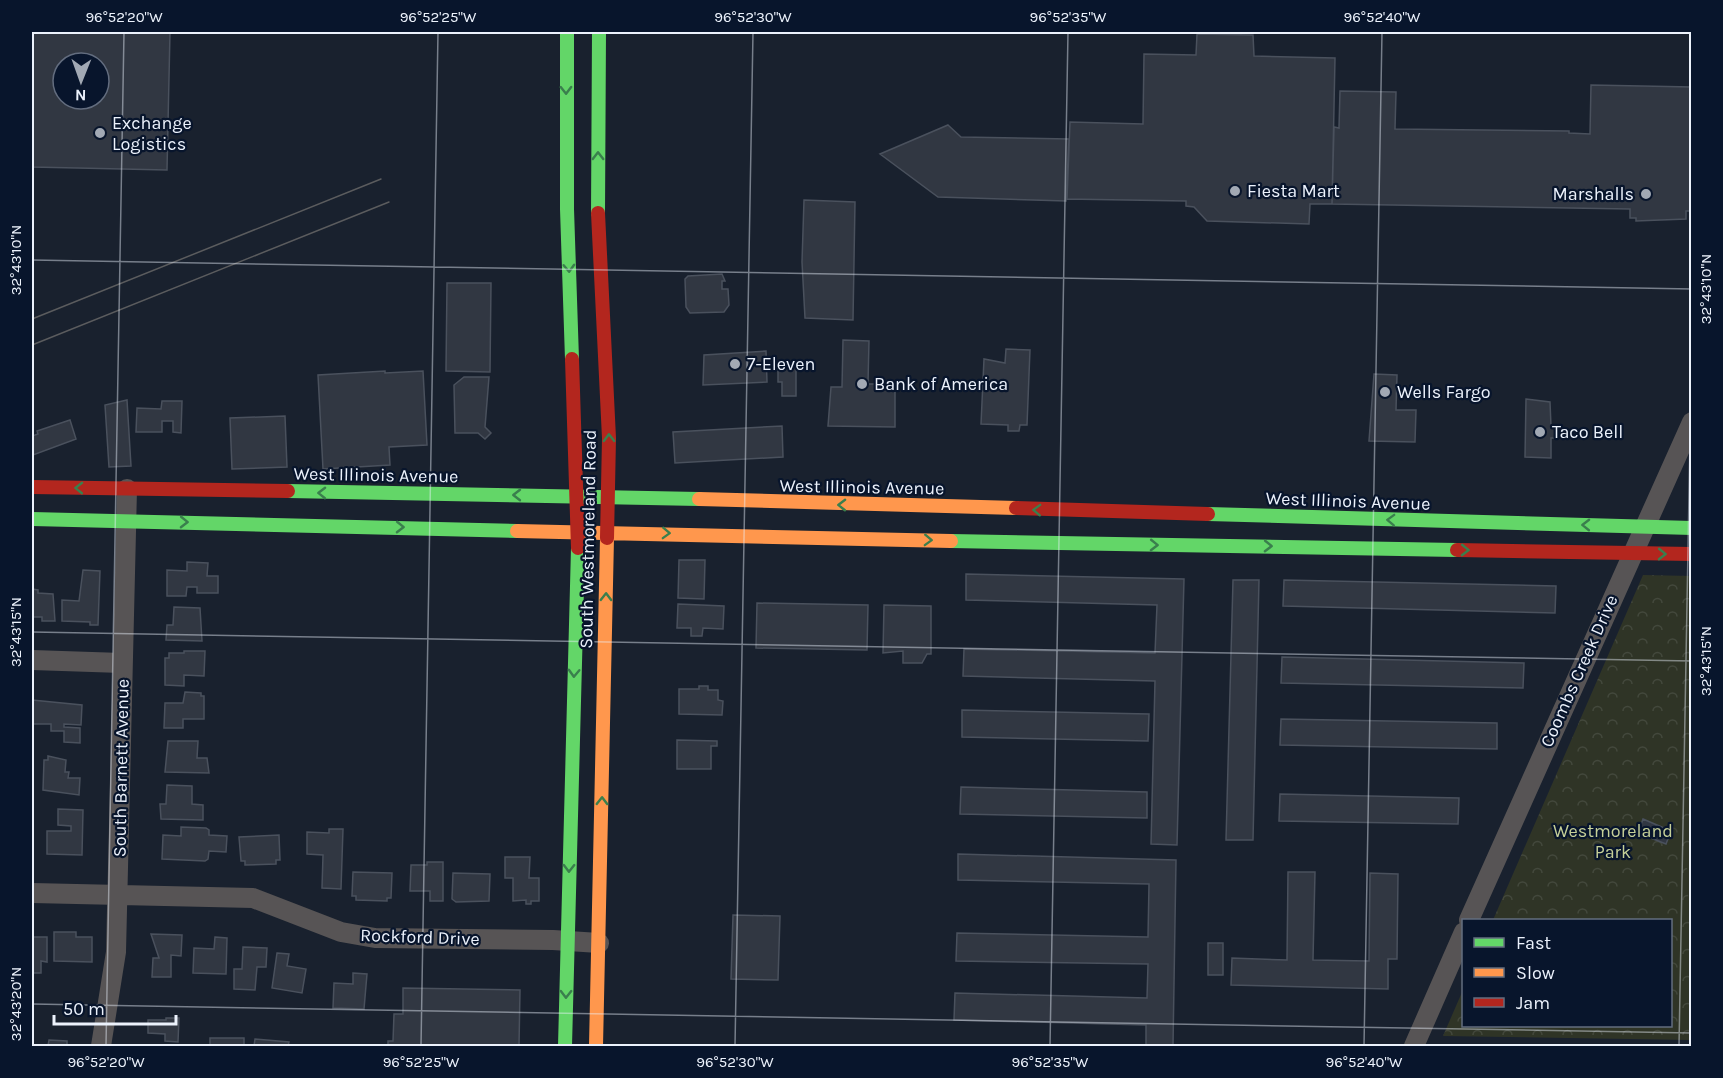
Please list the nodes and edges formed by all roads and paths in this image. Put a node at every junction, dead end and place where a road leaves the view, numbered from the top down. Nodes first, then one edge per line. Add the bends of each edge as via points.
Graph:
1 (567, 32) edge
2 (599, 32) edge
3 (583, 212) junction
4 (1692, 422) edge
5 (32, 487) edge
6 (127, 489) junction
7 (575, 495) junction
8 (608, 497) junction
9 (32, 519) edge
10 (126, 521) junction
11 (1645, 527) junction
12 (1095, 528) junction
13 (1692, 528) edge
14 (578, 531) junction
15 (607, 531) junction
16 (1323, 533) junction
17 (1632, 553) junction
18 (1692, 554) edge
19 (32, 660) edge
20 (122, 663) junction
21 (32, 893) edge
22 (119, 894) junction
23 (1470, 919) edge
24 (1462, 937) edge
25 (567, 941) junction
26 (599, 943) junction
27 (101, 1047) edge
28 (565, 1047) edge
29 (596, 1047) edge
30 (1414, 1047) edge

1 -> 3 main road, South Westmoreland Road
3 -> 2 main road, South Westmoreland Road
3 -> 7 main road, South Westmoreland Road
8 -> 3 main road, South Westmoreland Road via 609,438
4 - 11 street, Coombs Creek Drive
6 -> 5 main road, West Illinois Avenue
7 -> 6 main road, West Illinois Avenue
6 - 10 street, South Barnett Avenue
7 - 8 main road, West Illinois Avenue
7 - 14 main road, South Westmoreland Road
12 -> 8 main road, West Illinois Avenue
8 - 15 main road, South Westmoreland Road
9 - 10 main road, West Illinois Avenue
10 -> 14 main road, West Illinois Avenue
10 - 20 street, South Barnett Avenue
11 - 13 main road, West Illinois Avenue
11 -> 16 main road, West Illinois Avenue
11 - 17 street, Coombs Creek Drive
15 -> 12 main road, West Illinois Avenue
12 - 16 main road, West Illinois Avenue
12 -> 16 main road, West Illinois Avenue
14 - 15 main road, West Illinois Avenue
14 -> 25 main road, South Westmoreland Road
26 -> 15 main road, South Westmoreland Road
16 -> 17 main road, West Illinois Avenue
17 -> 18 main road, West Illinois Avenue
17 - 23 street, Coombs Creek Drive
19 - 20 street
20 - 22 street, South Barnett Avenue
21 - 22 street, Rockford Drive
22 - 25 street, Rockford Drive via 253,898 341,932 375,938
22 - 27 street, South Barnett Avenue via 116,952
24 - 30 street
25 - 26 street, Rockford Drive
25 -> 28 main road, South Westmoreland Road
26 - 29 main road, South Westmoreland Road

